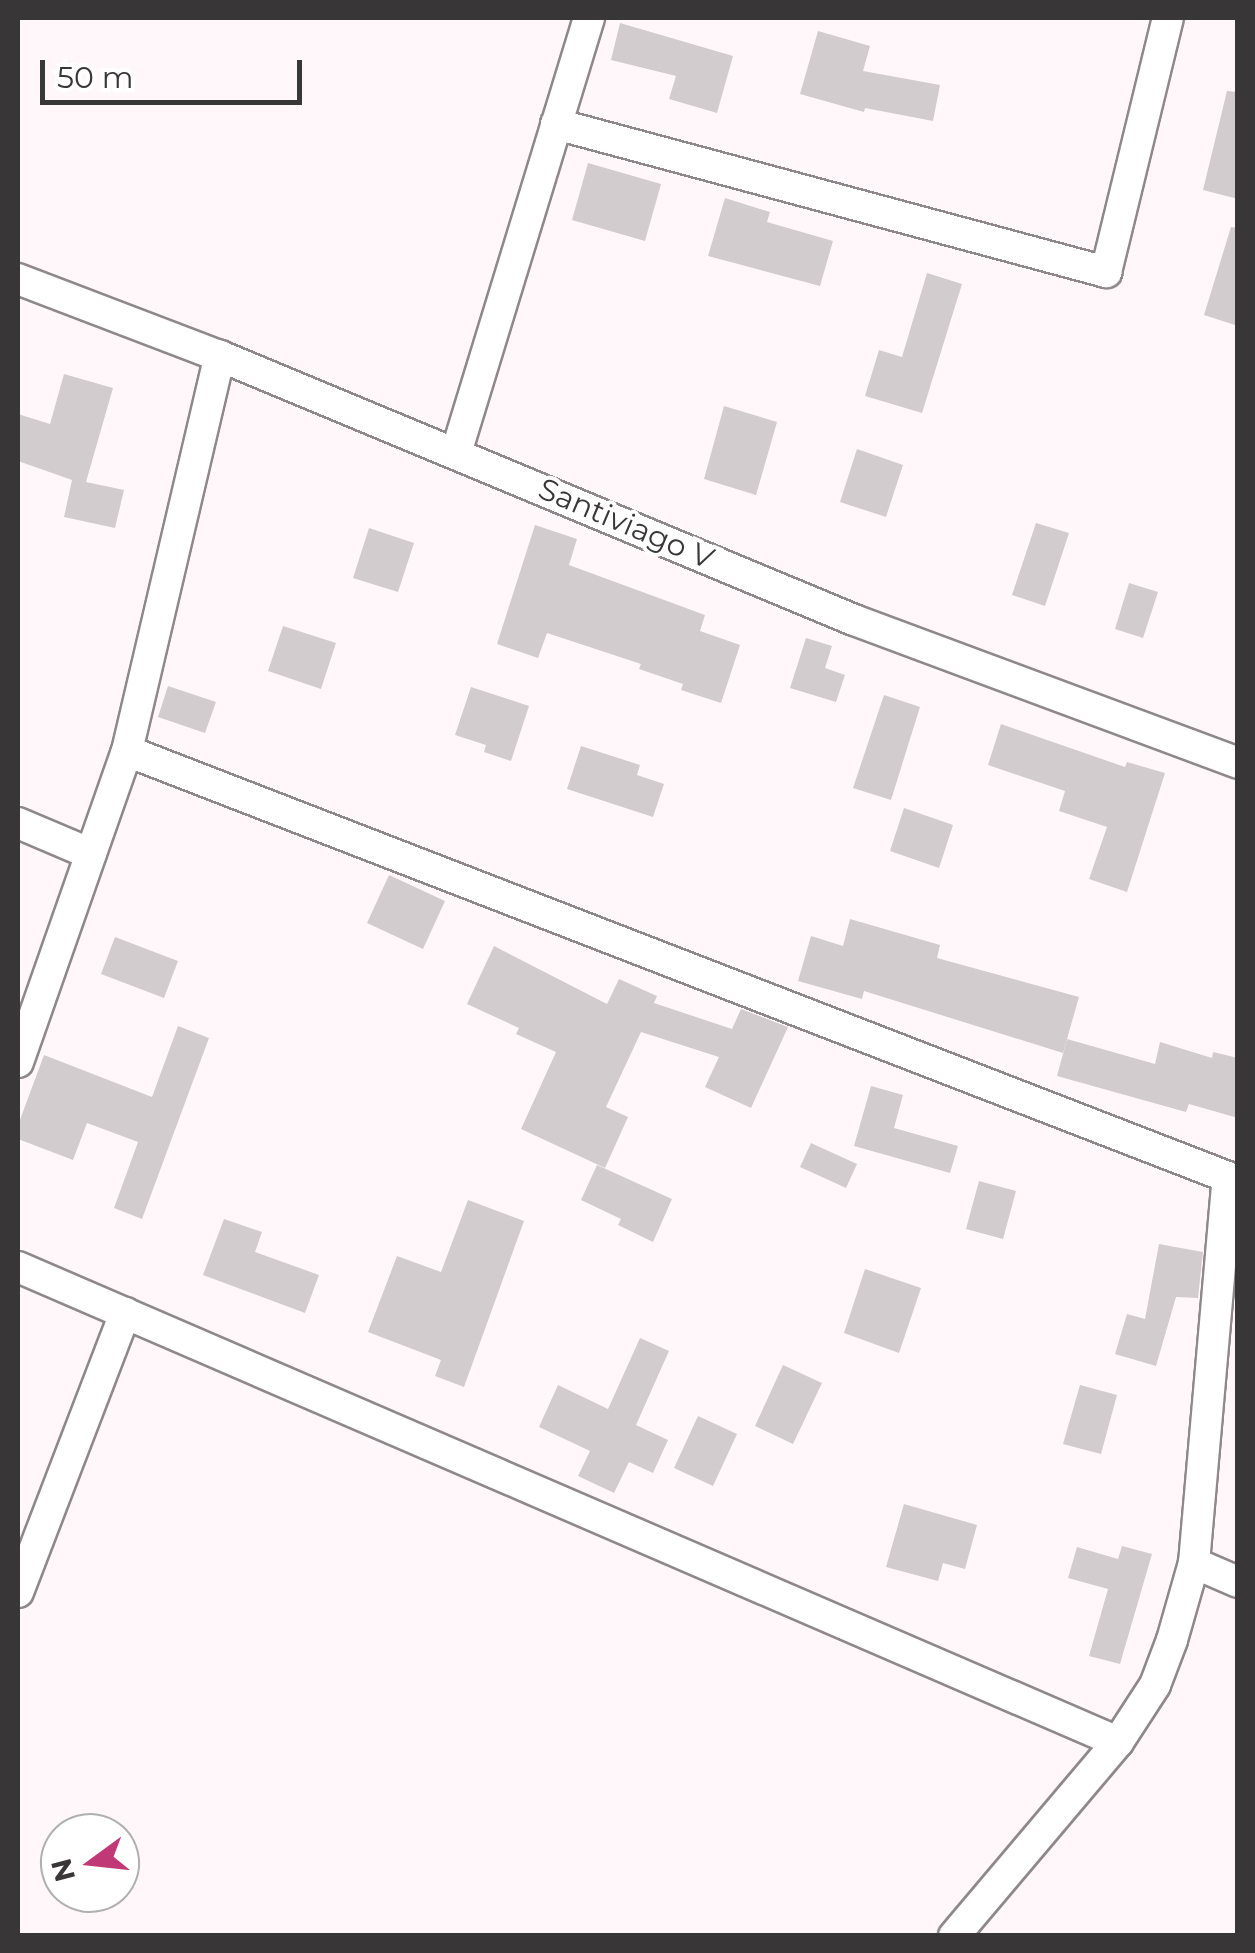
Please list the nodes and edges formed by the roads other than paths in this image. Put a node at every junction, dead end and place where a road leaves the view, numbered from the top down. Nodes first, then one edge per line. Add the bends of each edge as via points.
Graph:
1 (589, 18) edge
2 (1168, 18) edge
3 (556, 124) junction
4 (18, 279) edge
5 (220, 356) junction
6 (456, 453) junction
7 (128, 751) junction
8 (1238, 763) edge
9 (18, 823) edge
10 (91, 854) junction
11 (18, 1062) edge
12 (1233, 1179) edge
13 (18, 1267) edge
14 (125, 1313) junction
15 (1194, 1563) junction
16 (1238, 1582) edge
17 (18, 1592) edge
18 (1118, 1742) junction
19 (954, 1936) edge

1 - 3 street
2 - 3 street via 1106,272
3 - 6 street
4 - 5 street, Santiviago V
5 - 6 street, Santiviago V
5 - 7 street
6 - 8 street, Santiviago V via 854,620
7 - 10 street
7 - 12 street
9 - 10 street
10 - 11 street
12 - 15 street
13 - 14 street
14 - 17 street
14 - 18 street
15 - 16 street
15 - 18 street via 1155,1686
18 - 19 street

